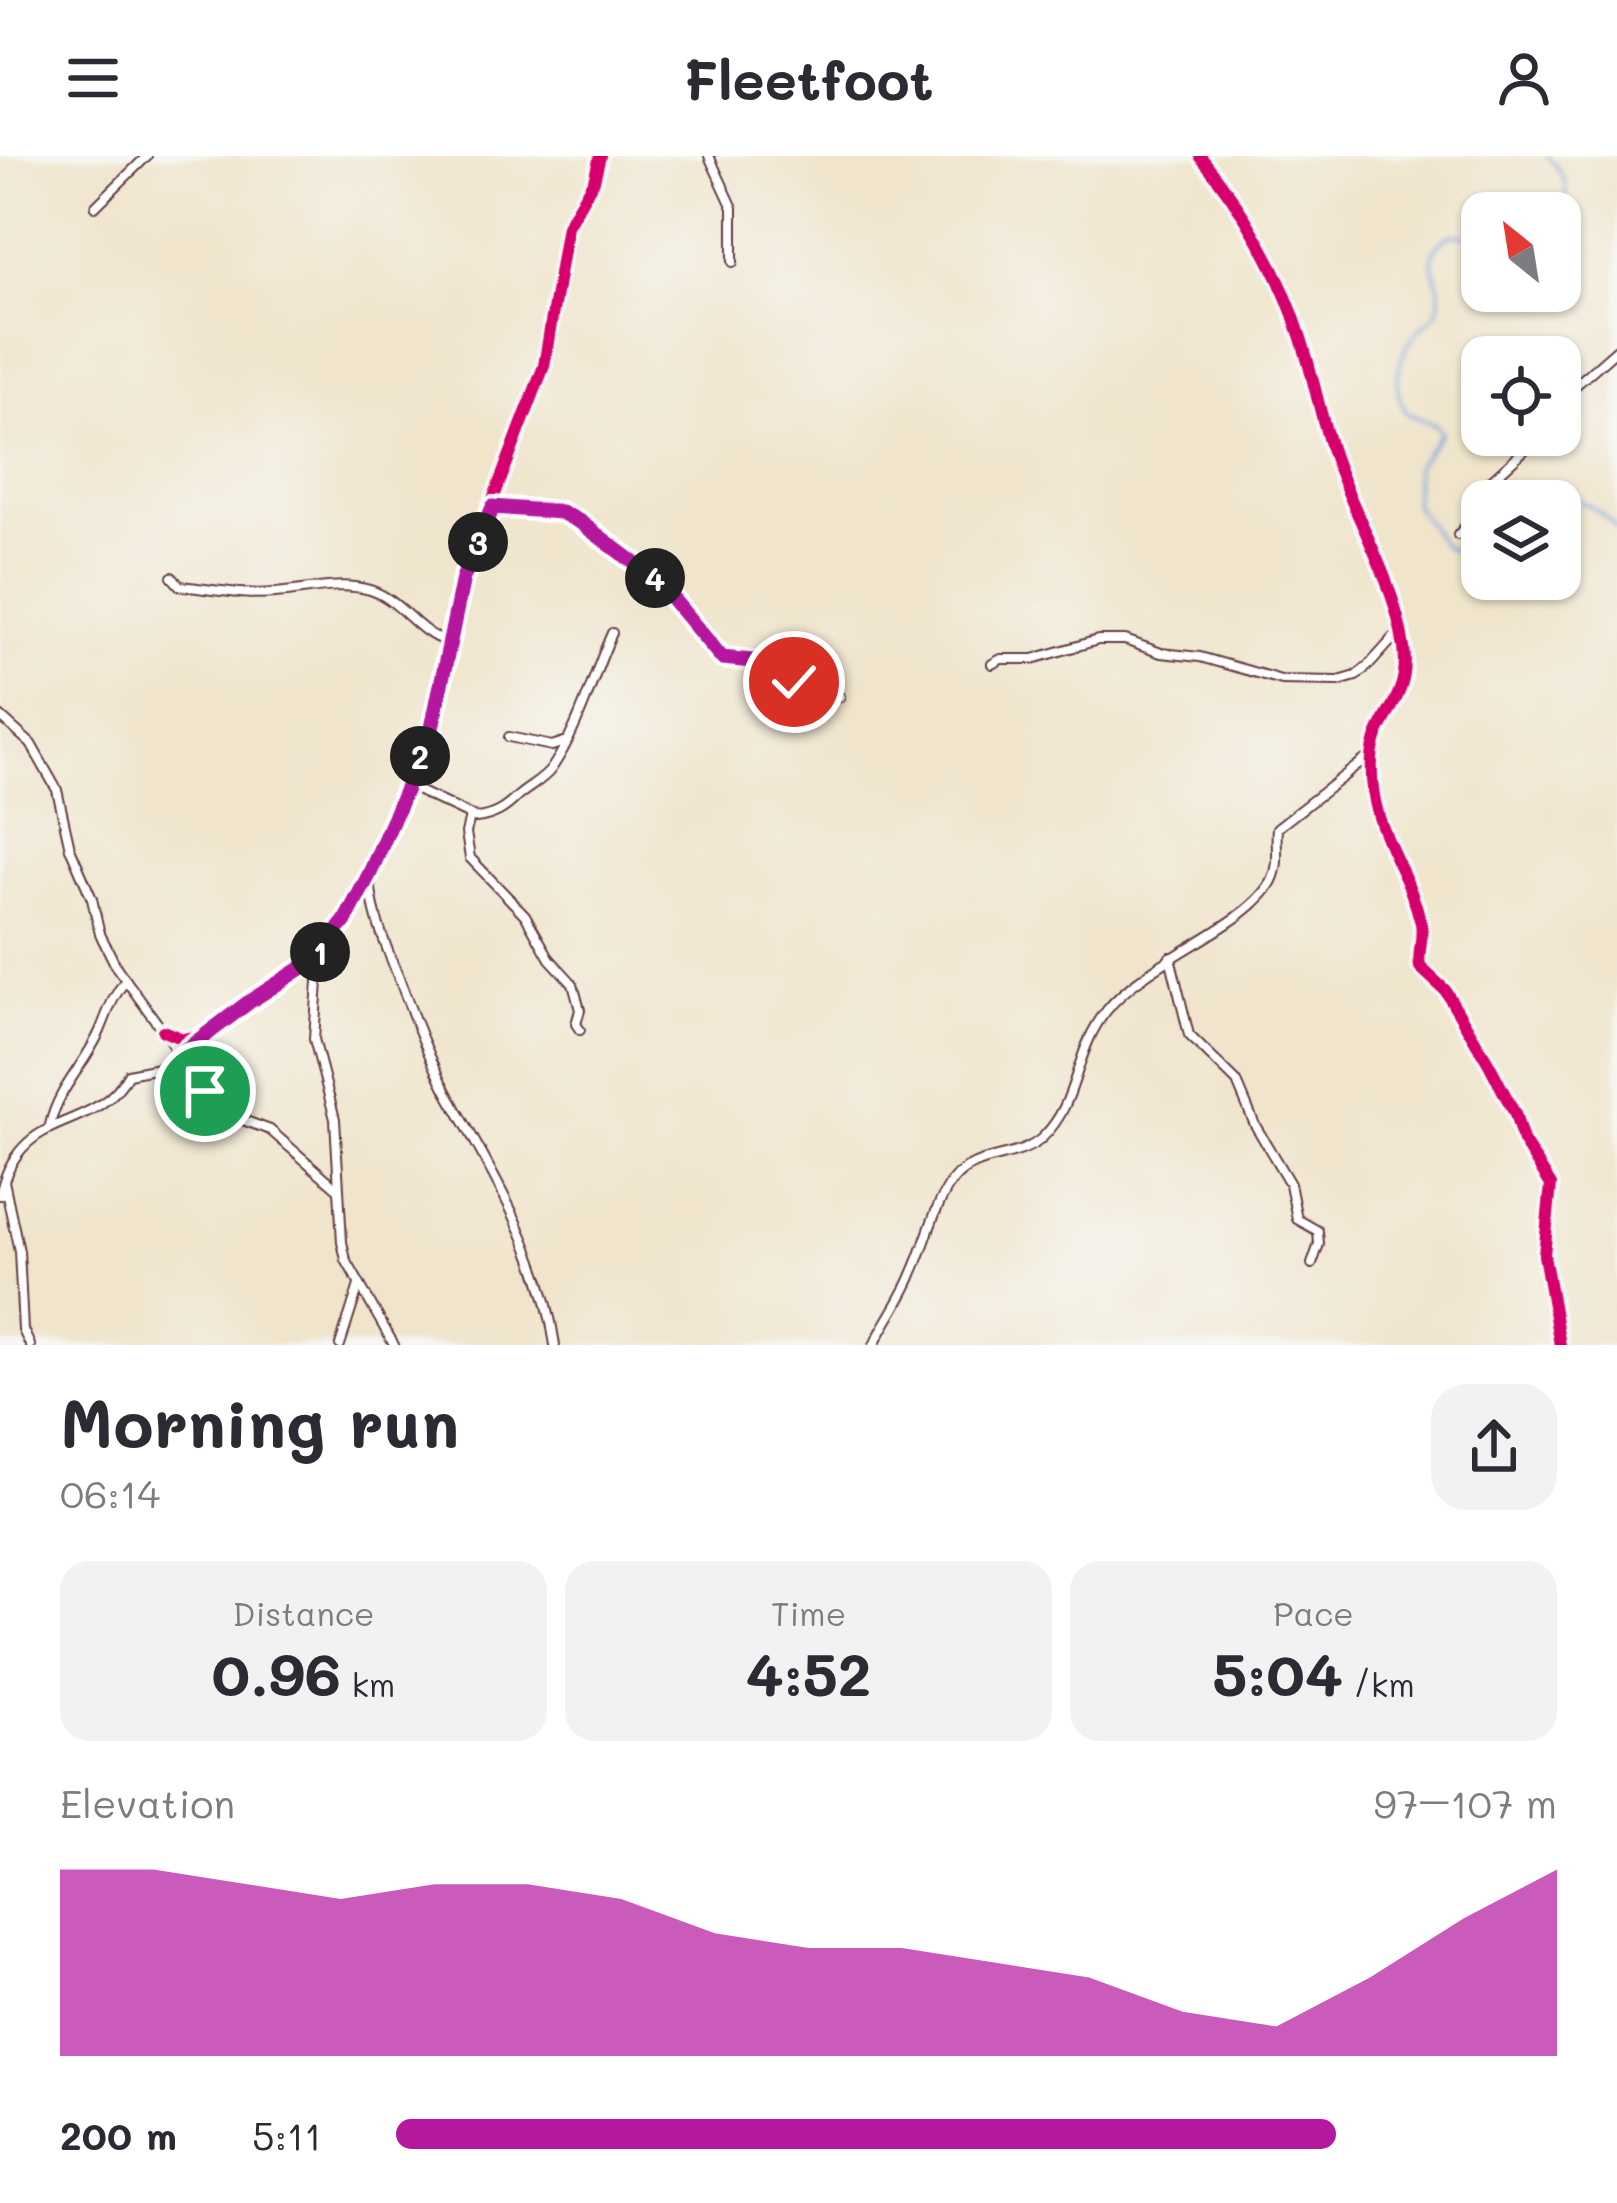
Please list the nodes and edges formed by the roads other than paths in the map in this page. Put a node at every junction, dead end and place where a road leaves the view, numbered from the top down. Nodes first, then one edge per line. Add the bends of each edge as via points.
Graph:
1 (147, 156) edge
2 (600, 156) edge
3 (709, 156) edge
4 (1200, 156) edge
5 (95, 207) dead end
6 (733, 262) dead end
7 (1617, 349) edge
8 (1581, 381) edge
9 (1518, 456) edge
10 (1491, 480) edge
11 (493, 507) junction
12 (1461, 531) edge
13 (1458, 535) dead end
14 (172, 577) dead end
15 (1400, 631) junction
16 (612, 632) dead end
17 (448, 642) junction
18 (992, 664) dead end
19 (840, 697) dead end
20 (0, 716) edge
21 (509, 737) dead end
22 (564, 742) junction
23 (1372, 754) junction
24 (408, 786) junction
25 (470, 816) junction
26 (370, 873) junction
27 (320, 952) junction
28 (1170, 957) junction
29 (126, 980) junction
30 (163, 1030) junction
31 (580, 1030) dead end
32 (199, 1038) junction
33 (178, 1056) junction
34 (50, 1125) junction
35 (4, 1179) junction
36 (339, 1190) junction
37 (0, 1195) edge
38 (1312, 1264) dead end
39 (359, 1286) junction
40 (30, 1345) edge
41 (340, 1345) edge
42 (394, 1345) edge
43 (555, 1345) edge
44 (874, 1345) edge
45 (1560, 1345) edge

1 - 5 street
2 - 11 street via 567,226 544,366
3 - 6 street via 733,208
4 - 15 street via 1280,282 1335,461
7 - 8 street
9 - 10 street
11 - 17 street via 463,578
11 - 19 street via 561,512 580,522 656,579 722,658 753,661 784,681
12 - 13 street
14 - 17 street via 180,586 264,594 365,589
15 - 18 street via 1356,676 1339,681 1281,680 1125,640
15 - 23 street via 1404,682
16 - 22 street
17 - 24 street via 432,728
20 - 29 street via 31,744 57,790 100,934
21 - 22 street
22 - 25 street via 550,772 510,804 488,817
23 - 28 street via 1277,828 1278,866 1262,896
23 - 45 street via 1374,810 1422,926 1420,968 1444,990 1489,1064 1551,1185 1544,1255
24 - 25 street
24 - 26 street
25 - 31 street via 472,863 526,915 573,984
26 - 27 street
26 - 43 street via 380,933 443,1084 518,1225
27 - 32 street
27 - 36 street via 314,1039 334,1119
28 - 38 street via 1189,1035 1237,1082 1290,1184 1297,1219 1318,1231
28 - 44 street via 1121,993 1097,1023 1055,1125 1028,1149 957,1175
29 - 30 street
29 - 34 street via 56,1100
30 - 32 street
30 - 33 street
32 - 33 street
33 - 34 street via 128,1074 94,1108
33 - 36 street via 205,1091 248,1124 270,1130
34 - 35 street via 15,1152
35 - 37 street
35 - 40 street
36 - 39 street via 342,1242
39 - 41 street
39 - 42 street

